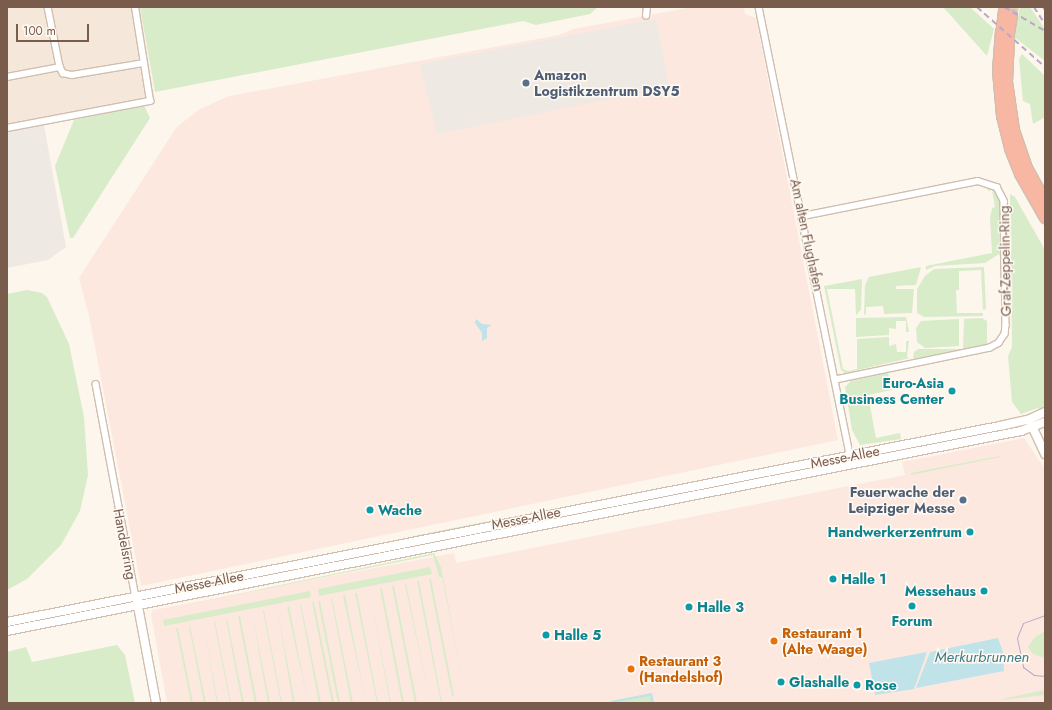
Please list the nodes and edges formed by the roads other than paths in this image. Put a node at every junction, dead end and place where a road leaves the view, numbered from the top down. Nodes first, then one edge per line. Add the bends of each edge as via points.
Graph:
1 (48, 7) edge
2 (135, 7) edge
3 (647, 7) edge
4 (759, 7) edge
5 (1008, 12) tunnel mouth
6 (646, 16) dead end
7 (1005, 33) junction
8 (144, 63) junction
9 (60, 66) junction
10 (7, 76) edge
11 (7, 128) edge
12 (1045, 201) edge
13 (1042, 214) edge
14 (803, 216) junction
15 (1045, 226) edge
16 (836, 380) junction
17 (96, 384) dead end
18 (1045, 412) edge
19 (1045, 422) edge
20 (1031, 423) junction
21 (1045, 454) edge
22 (850, 456) junction
23 (852, 464) junction
24 (136, 597) junction
25 (138, 606) junction
26 (7, 622) edge
27 (7, 631) edge
28 (156, 703) edge

1 - 9 street
2 - 8 street
3 - 6 street
4 - 14 street, Am alten Flughafen
5 - 7 highway
7 - 12 highway via 1007,82 1014,130 1027,168
7 - 13 highway via 998,71 1002,116 1020,174
8 - 9 street via 72,76 63,73
8 - 11 street via 150,101
9 - 10 street
13 - 15 highway
14 - 16 street, Am alten Flughafen
14 - 16 street, Graf-Zeppelin-Ring via 978,181 985,181 997,187 1004,201 1006,324 1005,334 999,343 990,348
16 - 22 street, Am alten Flughafen
17 - 24 street, Handelsring
18 - 20 main road, Messe-Allee
19 - 20 main road, Messe-Allee
20 - 21 main road
20 - 22 main road, Messe-Allee
20 - 23 main road, Messe-Allee
22 - 23 street, Am alten Flughafen
22 - 24 main road, Messe-Allee via 454,532
23 - 25 main road, Messe-Allee
24 - 25 main road, Handelsring
24 - 26 main road, Messe-Allee
25 - 27 main road, Messe-Allee
25 - 28 main road, Handelsring

